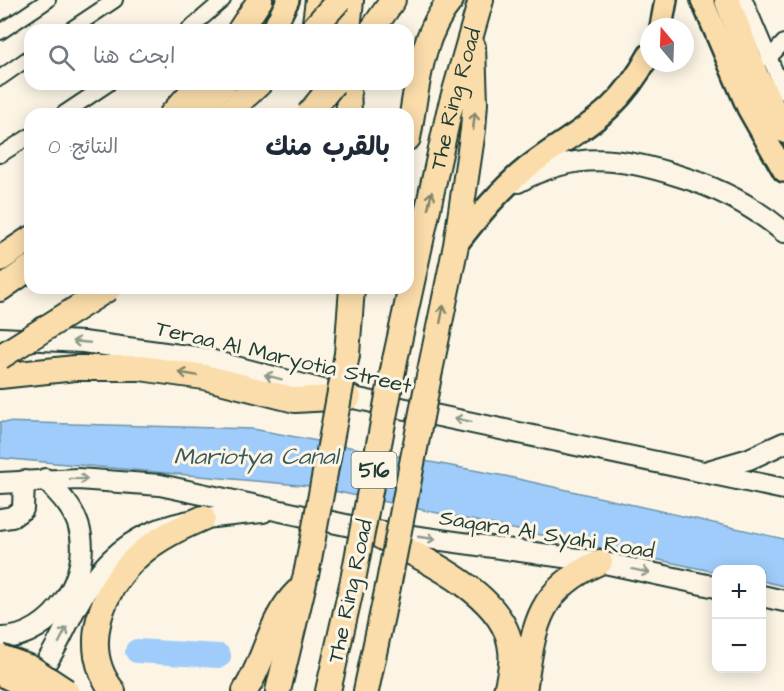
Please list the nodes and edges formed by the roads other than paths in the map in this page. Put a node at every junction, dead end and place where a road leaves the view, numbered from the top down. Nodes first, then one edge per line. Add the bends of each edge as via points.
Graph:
1 (48, 0) edge
2 (115, 0) edge
3 (223, 0) edge
4 (260, 0) edge
5 (288, 0) edge
6 (318, 0) edge
7 (339, 0) edge
8 (351, 0) edge
9 (393, 0) edge
10 (451, 0) edge
11 (481, 0) edge
12 (666, 0) edge
13 (702, 0) edge
14 (727, 0) edge
15 (746, 0) edge
16 (663, 18) edge
17 (79, 24) edge
18 (195, 24) edge
19 (244, 24) edge
20 (276, 24) edge
21 (314, 24) edge
22 (318, 24) edge
23 (349, 24) edge
24 (376, 24) edge
25 (472, 28) junction
26 (0, 32) edge
27 (784, 42) edge
28 (768, 59) junction
29 (24, 61) edge
30 (640, 72) edge
31 (0, 78) edge
32 (99, 90) edge
33 (194, 90) edge
34 (219, 90) edge
35 (252, 90) edge
36 (316, 90) edge
37 (328, 90) edge
38 (348, 90) edge
39 (784, 92) edge
40 (72, 108) edge
41 (177, 108) edge
42 (200, 108) edge
43 (233, 108) edge
44 (314, 108) edge
45 (318, 108) edge
46 (349, 108) edge
47 (414, 108) edge
48 (784, 130) edge
49 (24, 139) edge
50 (0, 155) edge
51 (784, 171) edge
52 (499, 196) junction
53 (784, 232) edge
54 (24, 243) edge
55 (456, 245) junction
56 (0, 260) edge
57 (24, 272) edge
58 (414, 273) edge
59 (0, 289) edge
60 (100, 294) edge
61 (354, 294) edge
62 (409, 294) edge
63 (0, 338) edge
64 (0, 357) edge
65 (0, 376) edge
66 (349, 397) junction
67 (784, 443) edge
68 (704, 472) junction
69 (45, 479) junction
70 (24, 480) junction
71 (0, 483) edge
72 (784, 489) edge
73 (279, 510) junction
74 (203, 518) junction
75 (0, 519) edge
76 (369, 530) junction
77 (600, 562) junction
78 (305, 578) junction
79 (712, 586) edge
80 (766, 597) edge
81 (784, 601) edge
82 (1, 644) edge
83 (0, 674) edge
84 (2, 691) edge
85 (10, 691) edge
86 (37, 691) edge
87 (66, 691) edge
88 (113, 691) edge
89 (244, 691) edge
90 (278, 691) edge
91 (328, 691) edge
92 (366, 691) edge
93 (506, 691) edge
94 (524, 691) edge

1 - 26 street
2 - 17 street
3 - 18 street
4 - 19 highway
5 - 20 main road
6 - 21 highway
7 - 22 highway, bridge
8 - 23 highway
9 - 24 highway
10 - 47 highway via 425,47
11 - 25 highway, The Ring Road / 516
12 - 16 main road
13 - 51 main road via 748,108
14 - 48 highway via 756,76
15 - 28 street
55 -> 25 highway via 475,116
58 -> 25 highway, The Ring Road / 516, bridge via 449,112
27 - 28 street
28 - 39 street
29 - 31 street
30 - 52 main road via 610,110 527,168
32 - 40 street
33 - 41 highway
34 - 42 main road
35 - 43 highway
36 - 45 highway
37 - 44 highway, bridge
38 - 46 highway
49 - 50 street
52 - 53 main road via 547,168 583,160 627,161 721,190
52 - 55 main road
54 - 56 highway
92 -> 55 highway, bridge
57 - 59 highway
60 - 64 highway, bridge
61 - 78 highway, The Ring Road / 516, bridge via 347,354
91 -> 62 highway, The Ring Road / 516, bridge
66 -> 63 main road, Teraa Al Maryotia Street via 202,358 83,342
66 -> 65 highway via 295,400 204,377 140,368 75,368
68 -> 66 main road, Teraa Al Maryotia Street
67 - 68 main road via 749,459
68 - 72 main road
69 - 70 main road
69 -> 73 main road via 160,485
69 - 82 main road via 70,507 79,526 79,570 49,620
70 - 71 main road
70 - 75 main road via 23,508 12,517
73 - 74 main road
73 - 76 main road
85 -> 74 main road via 44,668 84,595 117,554 154,531
74 - 88 highway via 140,554 106,600 96,639 102,671
76 -> 77 main road, Saqara Al Syahi Road
76 - 93 highway via 442,570 479,594 491,608 507,633 511,648
77 -> 79 main road, Saqara Al Syahi Road
77 - 94 highway via 572,575 547,601 530,654
78 - 89 highway via 276,621 255,675
78 - 90 highway, The Ring Road / 516
80 - 81 main road
82 - 84 main road via 12,650 14,664 11,679
82 - 87 highway, bridge
83 - 86 highway, bridge

